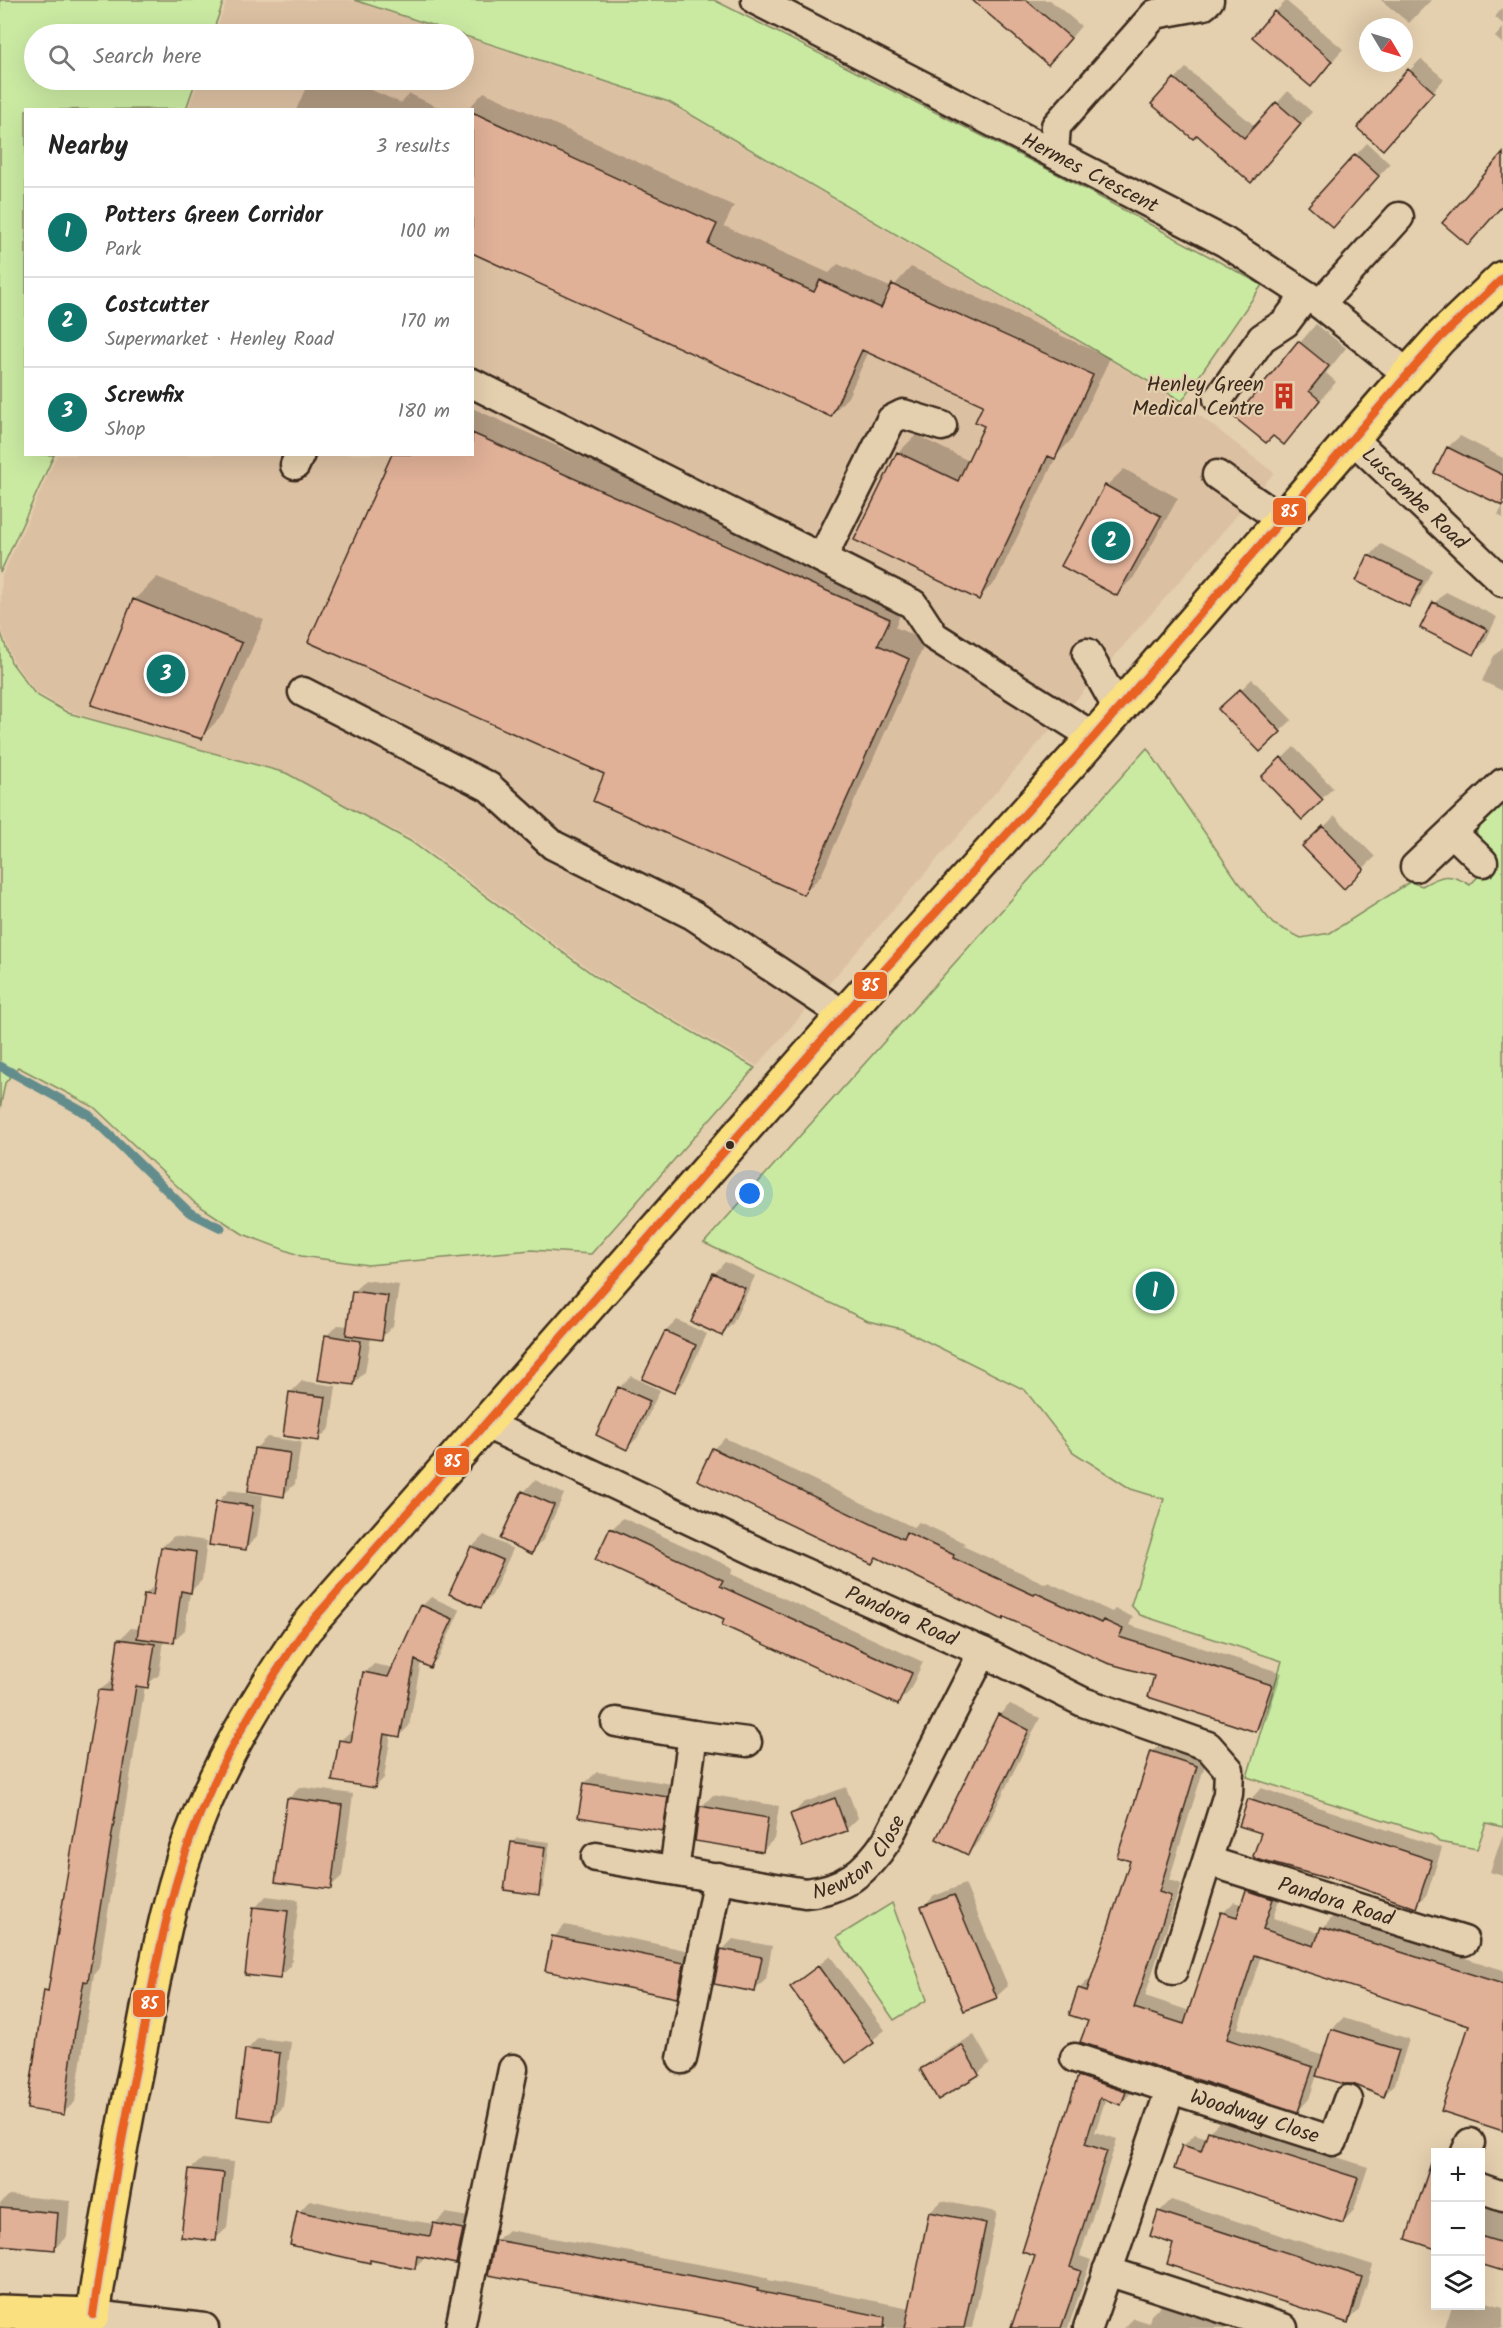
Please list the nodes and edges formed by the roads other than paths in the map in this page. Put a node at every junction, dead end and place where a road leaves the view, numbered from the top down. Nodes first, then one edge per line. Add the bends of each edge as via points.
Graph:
1 (756, 0) edge
2 (1209, 0) edge
3 (1054, 153) junction
4 (1399, 217) dead end
5 (1503, 278) edge
6 (1313, 299) junction
7 (1408, 374) junction
8 (474, 383) edge
9 (1218, 399) dead end
10 (942, 426) dead end
11 (1352, 438) junction
12 (1217, 475) dead end
13 (1282, 520) junction
14 (822, 558) junction
15 (1503, 582) edge
16 (1087, 652) dead end
17 (303, 692) dead end
18 (1118, 709) junction
19 (1094, 736) junction
20 (1503, 783) edge
21 (1453, 833) junction
22 (1483, 862) dead end
23 (1415, 867) dead end
24 (844, 1015) junction
25 (484, 1423) junction
26 (983, 1652) junction
27 (616, 1722) dead end
28 (693, 1735) junction
29 (747, 1742) dead end
30 (596, 1857) dead end
31 (1208, 1861) junction
32 (674, 1870) junction
33 (717, 1877) junction
34 (1464, 1941) dead end
35 (1173, 1970) dead end
36 (682, 2058) dead end
37 (1075, 2058) dead end
38 (513, 2069) dead end
39 (1170, 2090) junction
40 (1348, 2100) dead end
41 (1485, 2190) edge
42 (1503, 2196) edge
43 (1107, 2271) junction
44 (0, 2312) edge
45 (93, 2315) junction
46 (204, 2328) edge
47 (460, 2328) edge
48 (1088, 2328) edge
49 (1283, 2328) edge

1 - 3 street, Hermes Crescent
2 - 3 street via 1204,5 1155,14 1056,126
3 - 6 street, Hermes Crescent via 1225,242
4 - 6 street
5 - 7 main road
6 - 7 street, Hermes Crescent
6 - 9 street via 1262,338
7 - 11 main road
8 - 14 street
10 - 14 street via 903,414 891,420
11 - 13 main road
11 - 15 street, Luscombe Road
12 - 13 street
13 - 18 main road
14 - 19 street via 913,604 934,636
16 - 18 street
17 - 24 street via 489,787 553,844 693,915
18 - 19 main road
19 - 24 main road
20 - 21 street
21 - 22 street
21 - 23 street
24 - 25 main road
25 - 26 street, Pandora Road via 760,1553
25 - 45 main road via 305,1629 249,1714 199,1815 162,1935 112,2188
26 - 31 street, Pandora Road via 1083,1702 1208,1746 1219,1755 1229,1770 1228,1794
26 - 33 street, Newton Close via 887,1840 861,1872 826,1891 805,1893
27 - 28 street
28 - 29 street
28 - 32 street
30 - 32 street, Newton Close
31 - 34 street, Pandora Road
31 - 35 street, Pandora Road
32 - 33 street, Newton Close
33 - 36 street
37 - 39 street, Woodway Close
38 - 47 street
39 - 40 street, Woodway Close via 1333,2141
39 - 43 street, Woodway Close
41 - 42 street
43 - 48 street, Woodway Close
43 - 49 street
44 - 45 main road
45 - 46 street

